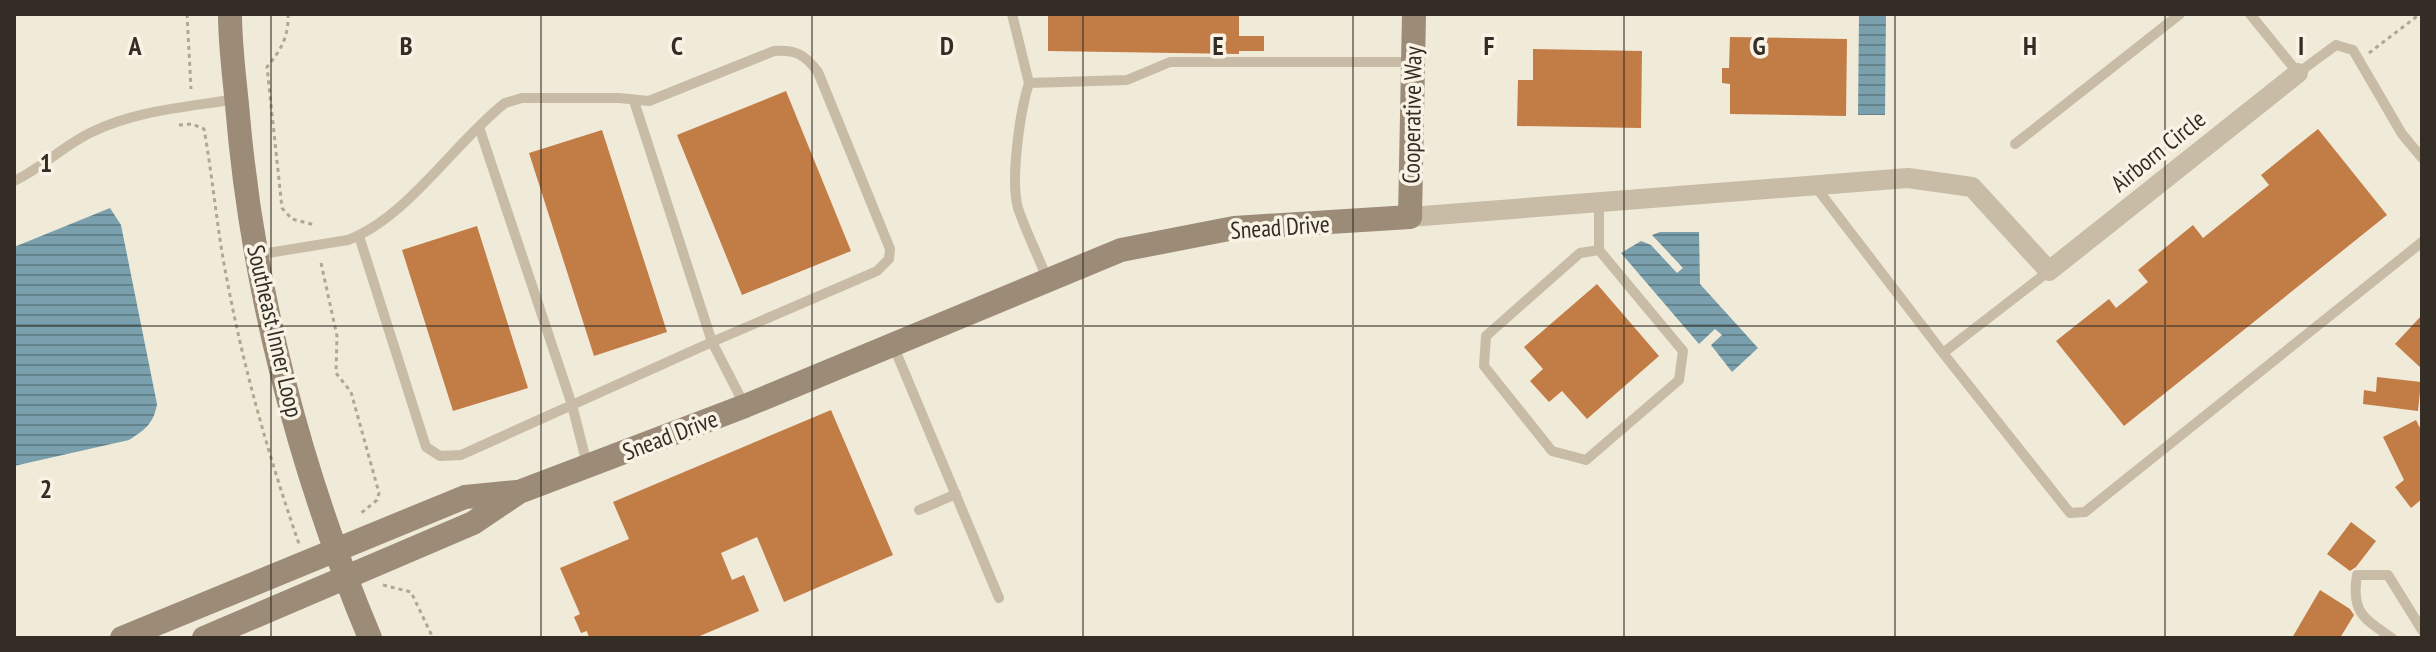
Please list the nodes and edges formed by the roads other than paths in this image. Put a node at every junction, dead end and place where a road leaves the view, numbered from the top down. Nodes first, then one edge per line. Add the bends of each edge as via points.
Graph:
1 (230, 14) edge
2 (1012, 14) edge
3 (1414, 14) edge
4 (2180, 14) edge
5 (2250, 14) edge
6 (1413, 62) junction
7 (2298, 73) junction
8 (1029, 83) junction
9 (236, 99) junction
10 (634, 101) junction
11 (479, 127) junction
12 (2015, 144) dead end
13 (2422, 158) edge
14 (14, 181) edge
15 (1815, 186) junction
16 (1599, 202) junction
17 (1410, 217) junction
18 (359, 236) junction
19 (2422, 242) edge
20 (1599, 250) junction
21 (256, 255) junction
22 (2049, 271) junction
23 (1047, 279) junction
24 (712, 342) junction
25 (892, 343) junction
26 (1943, 353) junction
27 (572, 405) junction
28 (745, 406) junction
29 (588, 467) junction
30 (519, 492) junction
31 (956, 494) junction
32 (919, 510) dead end
33 (334, 549) junction
34 (345, 579) junction
35 (999, 598) dead end
36 (2422, 630) edge
37 (122, 638) edge
38 (204, 638) edge
39 (370, 638) edge
40 (2392, 638) edge

1 - 9 street, Southeast Inner Loop
2 - 8 lane
3 - 6 street, Cooperative Way
4 - 12 lane
5 - 7 lane
6 - 8 lane via 1170,62 1127,80
6 - 17 street, Cooperative Way
7 - 13 lane via 2336,45 2353,50
7 - 22 street, Airborn Circle
8 - 23 lane via 1022,107 1017,205
9 - 14 lane via 107,125
9 - 21 street, Southeast Inner Loop
10 - 11 lane via 522,98 505,103
10 - 24 lane
10 - 24 lane via 649,101 774,51 806,56 818,72 890,249 889,259 877,271
11 - 18 lane via 384,221
11 - 27 lane
15 - 16 street, Snead Drive
15 - 22 street, Snead Drive via 1908,178 1972,187
15 - 26 lane
16 - 17 street, Snead Drive
16 - 20 lane
17 - 23 street, Snead Drive via 1234,228 1121,250
18 - 21 lane
18 - 27 lane via 426,447 440,456 461,455
19 - 26 lane via 2085,512 2070,513
20 - 20 lane via 1580,253 1486,336 1484,366 1552,451 1586,460 1679,380 1683,351
21 - 33 street, Southeast Inner Loop via 284,381
22 - 26 lane
23 - 25 street, Snead Drive
24 - 27 lane
24 - 28 lane
25 - 28 street, Snead Drive
25 - 31 lane
27 - 29 lane
28 - 29 street, Snead Drive
29 - 30 street, Snead Drive
30 - 33 street, Snead Drive via 465,497
30 - 34 street, Snead Drive via 473,523
31 - 32 lane
31 - 35 lane
33 - 34 street, Southeast Inner Loop
33 - 37 street, Snead Drive
34 - 38 street, Snead Drive
34 - 39 street, Southeast Inner Loop
36 - 40 lane via 2388,575 2357,575 2353,598 2363,619

